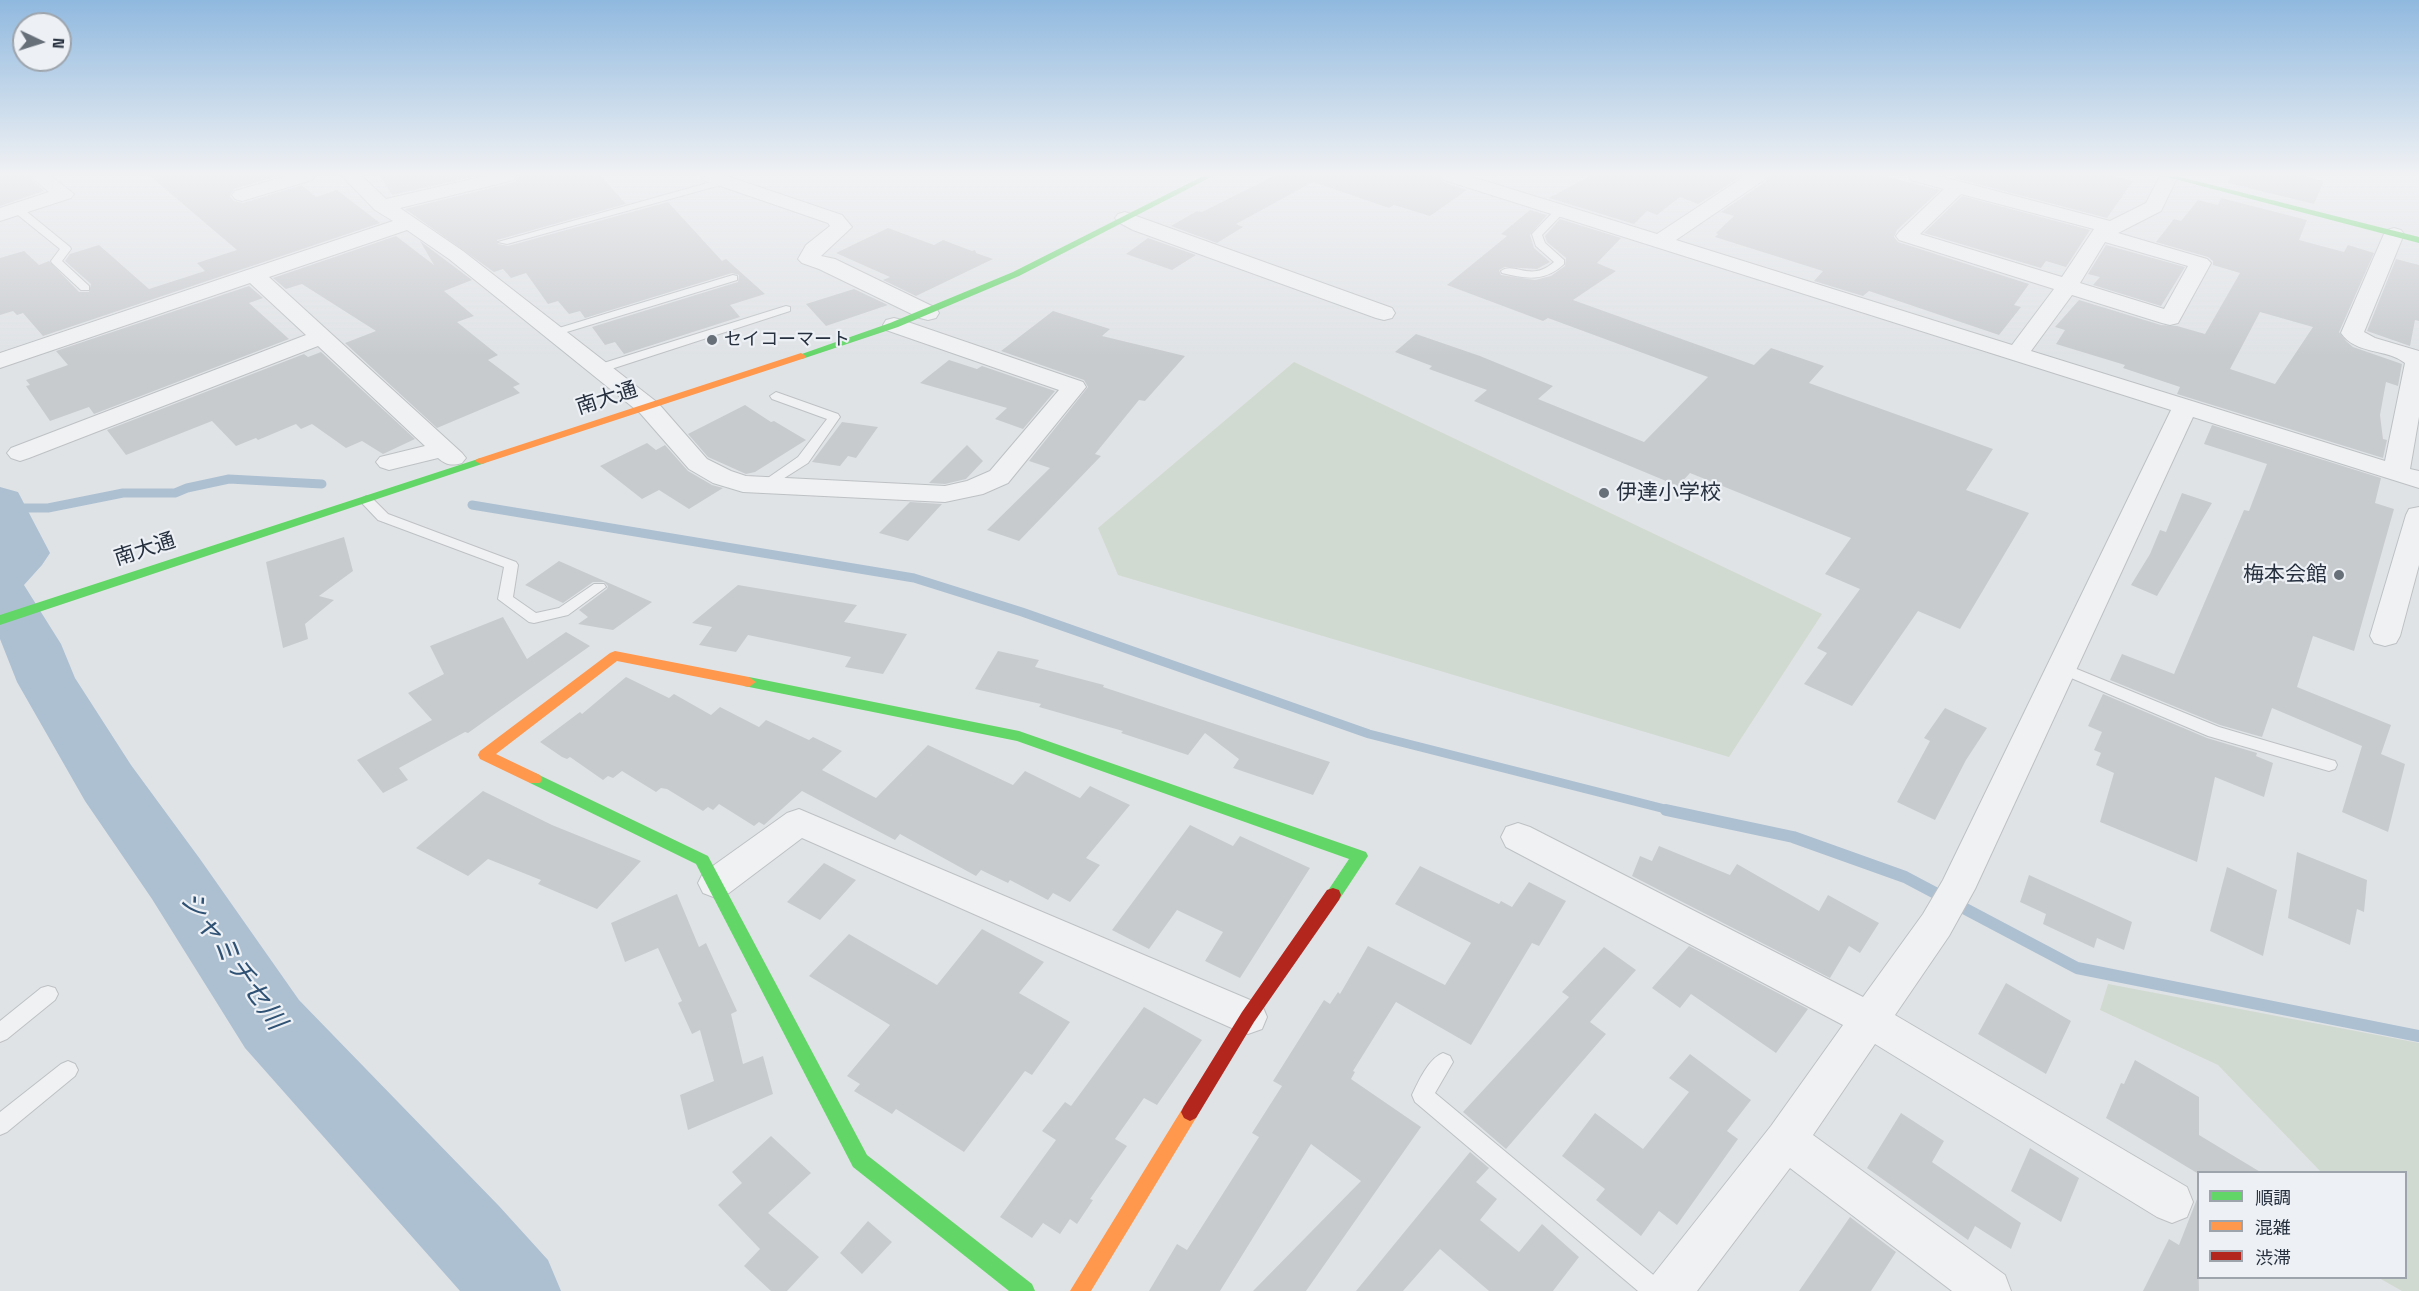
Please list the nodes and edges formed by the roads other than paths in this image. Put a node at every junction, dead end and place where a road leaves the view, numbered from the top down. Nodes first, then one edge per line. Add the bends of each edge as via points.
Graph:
1 (46, 236) edge
2 (369, 236) edge
3 (428, 236) edge
4 (522, 236) edge
5 (830, 236) edge
6 (1089, 236) edge
7 (1169, 236) edge
8 (1538, 236) edge
9 (1643, 236) edge
10 (1669, 236) edge
11 (1907, 236) edge
12 (2101, 236) edge
13 (2121, 236) edge
14 (2393, 236) edge
15 (2403, 236) edge
16 (2419, 240) edge
17 (503, 242) dead end
18 (1661, 242) junction
19 (1506, 271) dead end
20 (255, 276) junction
21 (733, 278) dead end
22 (2068, 285) junction
23 (85, 288) dead end
24 (786, 309) dead end
25 (928, 313) junction
26 (1384, 313) dead end
27 (894, 326) junction
28 (553, 333) junction
29 (321, 338) junction
30 (2017, 354) junction
31 (0, 361) edge
32 (598, 369) junction
33 (777, 396) dead end
34 (2185, 407) junction
35 (649, 408) junction
36 (443, 448) junction
37 (20, 453) dead end
38 (389, 462) dead end
39 (462, 468) junction
40 (2396, 472) junction
41 (2419, 480) edge
42 (767, 485) junction
43 (366, 500) junction
44 (2419, 515) edge
45 (599, 587) dead end
46 (0, 620) edge
47 (2385, 636) dead end
48 (2062, 668) junction
49 (2329, 765) dead end
50 (1518, 837) dead end
51 (716, 883) junction
52 (48, 994) dead end
53 (1248, 1017) junction
54 (1870, 1020) junction
55 (0, 1033) edge
56 (1443, 1062) dead end
57 (68, 1070) dead end
58 (0, 1125) edge
59 (1786, 1140) junction
60 (2172, 1202) dead end
61 (1024, 1291) edge
62 (1080, 1291) edge
63 (1655, 1291) edge
64 (1669, 1291) edge
65 (1989, 1291) edge

1 - 23 lane via 66,249 56,261
2 - 20 street
3 - 28 street
4 - 17 lane
5 - 25 street via 813,249 809,259
6 - 25 street, 南大通
7 - 26 street
8 - 19 lane via 1540,244 1560,262 1536,277
9 - 18 street
10 - 18 street
11 - 22 street
12 - 22 street
13 - 22 street via 2200,263 2169,318
14 - 40 street via 2352,333 2357,340 2405,353 2417,363
15 - 16 street
18 - 30 street
20 - 29 street
20 - 31 street
21 - 28 lane
22 - 30 street
24 - 32 lane
25 - 27 street, 南大通
27 - 35 street, 南大通
27 - 42 street via 1074,387 999,477 974,488 945,494
28 - 32 street
29 - 36 street
29 - 37 street
30 - 34 street
32 - 35 street
33 - 42 lane via 834,417 803,460
34 - 40 street
34 - 48 street
35 - 39 street, 南大通
35 - 42 street via 698,464 743,484
36 - 38 street
36 - 39 street
39 - 43 street, 南大通
40 - 41 street
43 - 45 lane via 383,517 511,565 505,599 534,618 563,612
43 - 46 street, 南大通
44 - 47 street
48 - 49 lane via 2214,732
48 - 54 street via 1957,889
50 - 54 street
51 - 53 street via 799,822
51 - 53 street via 702,860 484,755 615,656 1019,736 1360,856
51 - 61 street via 860,1161
52 - 55 lane
53 - 62 street
54 - 59 street
54 - 60 street
56 - 63 lane via 1422,1095
57 - 58 lane
59 - 64 street
59 - 65 street

